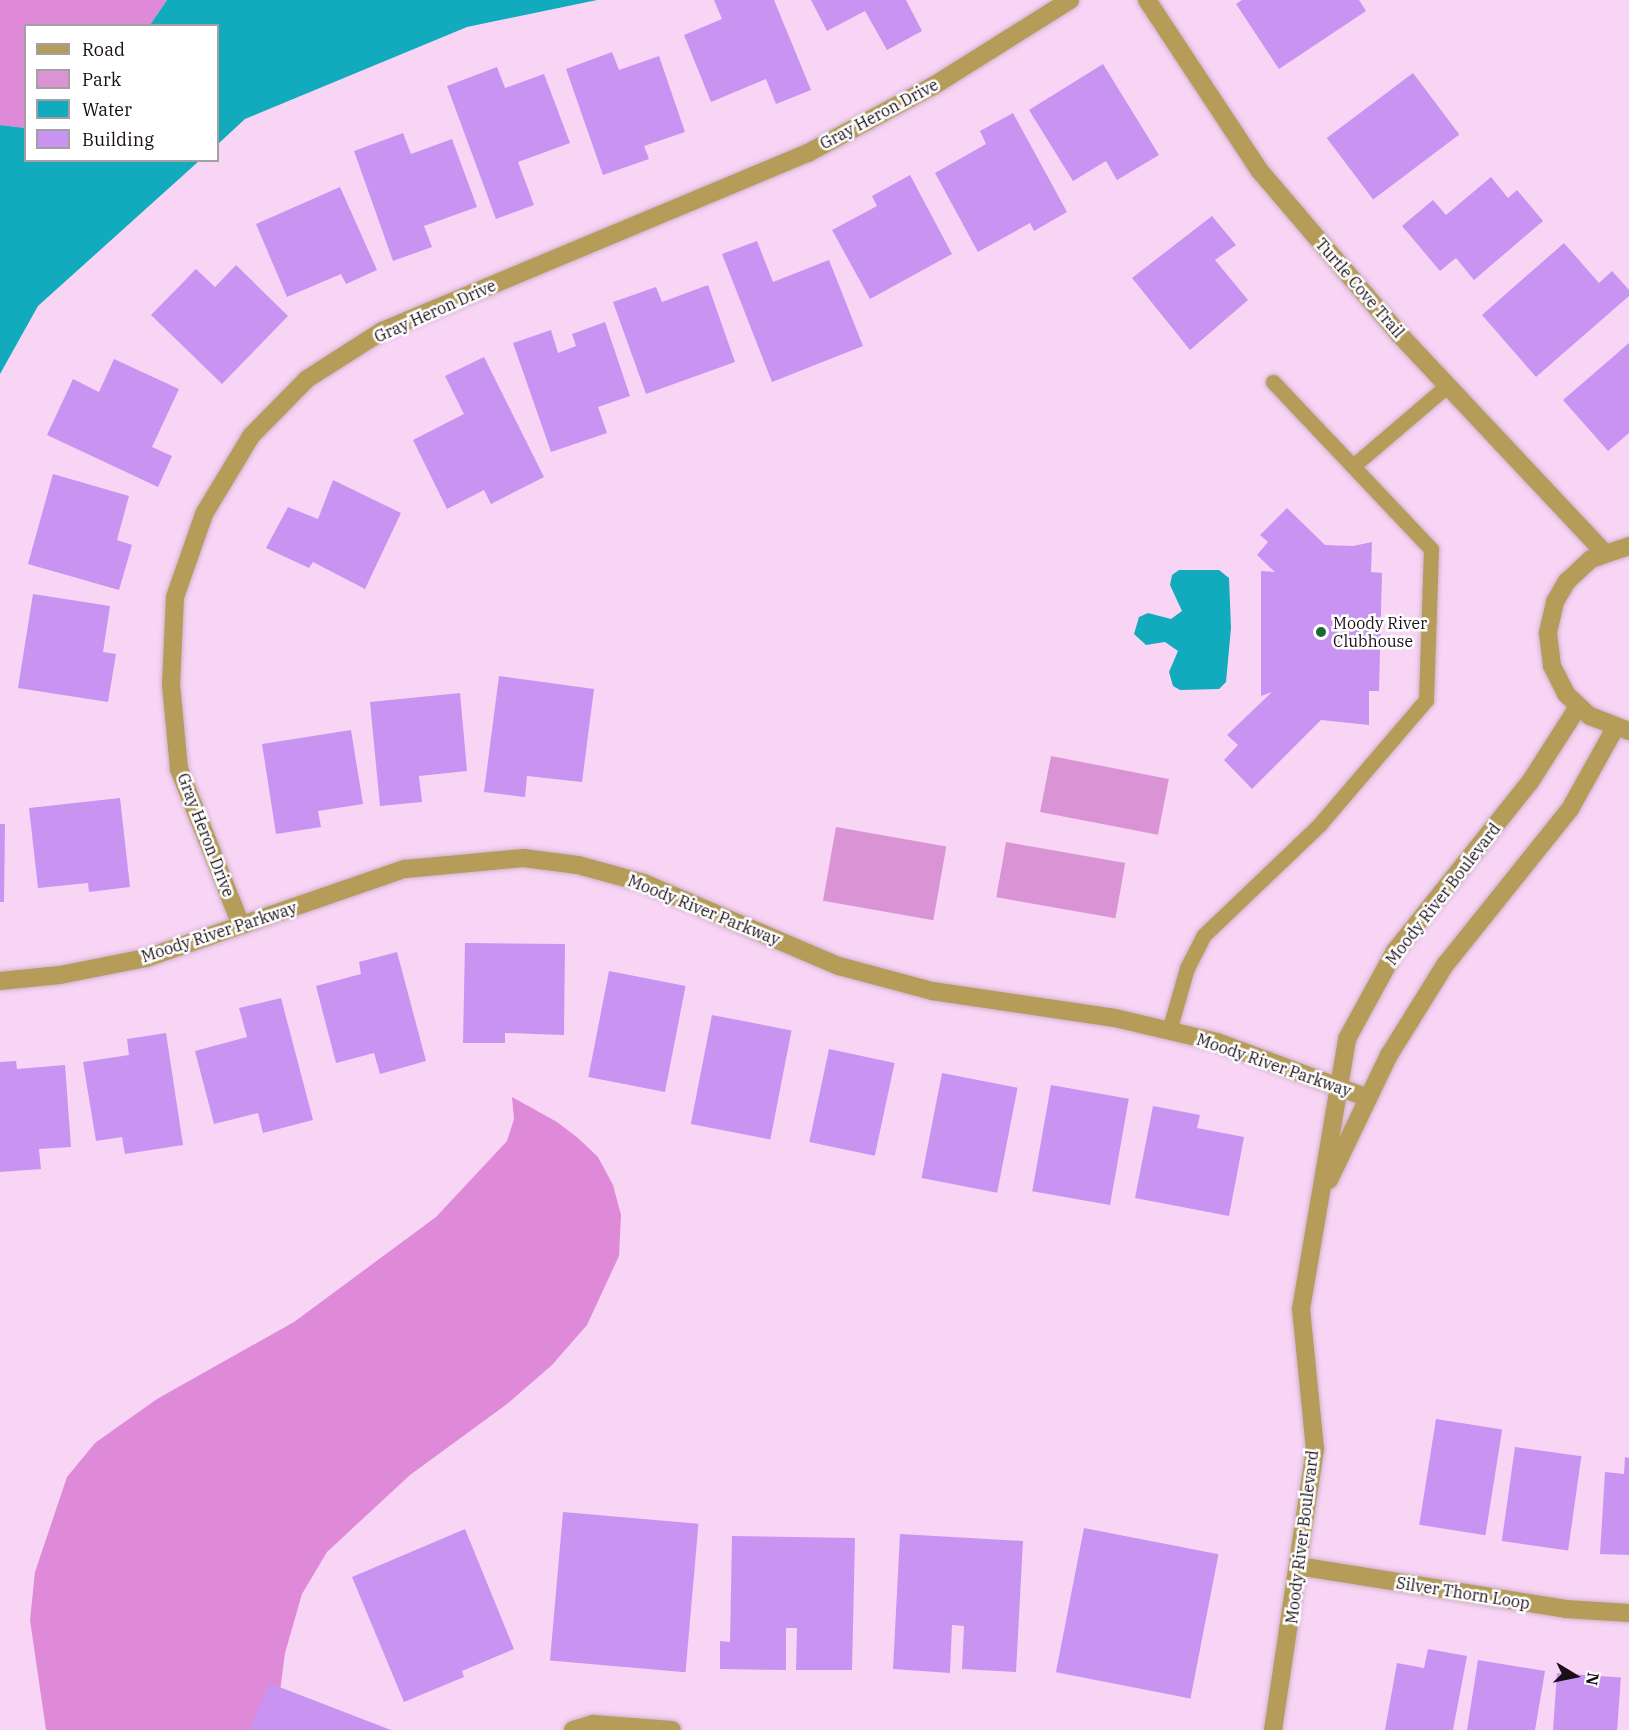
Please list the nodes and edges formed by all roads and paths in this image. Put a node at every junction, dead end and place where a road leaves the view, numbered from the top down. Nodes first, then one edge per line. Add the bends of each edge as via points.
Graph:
1 (1070, 0) edge
2 (1147, 0) edge
3 (1273, 382) dead end
4 (1448, 385) junction
5 (1353, 466) junction
6 (1629, 546) edge
7 (1604, 552) junction
8 (1578, 707) junction
9 (1622, 729) edge
10 (241, 925) junction
11 (0, 981) edge
12 (1169, 1031) junction
13 (1339, 1088) junction
14 (1368, 1098) junction
15 (1319, 1200) junction
16 (1298, 1566) junction
17 (1629, 1613) edge
18 (573, 1730) edge
19 (672, 1730) edge
20 (1273, 1730) edge

1 - 10 street, Gray Heron Drive via 933,86 808,153 382,331 307,380 251,436 204,514 175,597 171,685 179,769
2 - 4 street, Turtle Cove Trail via 1259,170 1399,334
3 - 5 lane
4 - 5 lane
4 - 7 street, Turtle Cove Trail
5 - 12 lane via 1431,549 1426,700 1320,824 1204,935 1187,968
6 - 7 street, Moody River Boulevard
7 - 8 street, Moody River Boulevard via 1567,581 1555,602 1548,633 1552,666 1566,694
8 - 9 street, Moody River Boulevard
8 - 13 street, Moody River Boulevard via 1530,782 1395,951 1347,1039
9 - 14 street, Moody River Boulevard via 1570,809 1445,965 1389,1055
10 - 11 street, Moody River Parkway via 146,958 60,975
10 - 12 street, Moody River Parkway via 405,869 523,858 578,865 644,883 839,966 909,985 1115,1018
12 - 13 street, Moody River Parkway via 1217,1042
13 - 14 street, Moody River Parkway
13 - 15 street, Moody River Boulevard
14 - 15 street, Moody River Boulevard
15 - 16 street, Moody River Boulevard via 1301,1309 1315,1449
16 - 17 street, Silver Thorn Loop via 1566,1609
16 - 20 street, Moody River Boulevard
18 - 19 street via 593,1724

